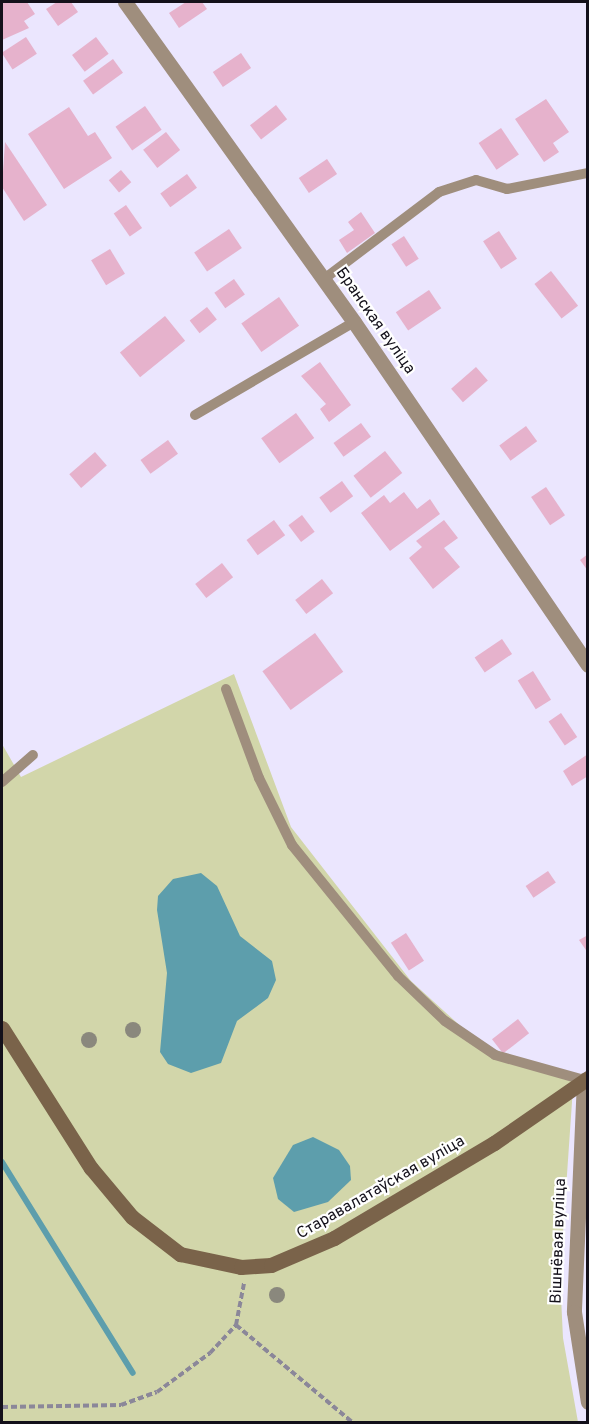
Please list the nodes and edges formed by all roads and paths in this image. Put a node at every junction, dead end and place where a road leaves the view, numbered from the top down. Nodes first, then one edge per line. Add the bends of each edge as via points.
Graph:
1 (125, 2) edge
2 (588, 173) edge
3 (324, 279) junction
4 (354, 322) junction
5 (195, 415) dead end
6 (588, 665) edge
7 (226, 689) dead end
8 (33, 755) dead end
9 (2, 782) edge
10 (2, 1028) edge
11 (586, 1079) edge
12 (241, 1267) junction
13 (236, 1325) junction
14 (588, 1402) edge
15 (2, 1407) edge
16 (352, 1422) edge

1 - 3 street, Бранская вуліца
2 - 3 lane via 507,189 476,180 439,192
3 - 4 street, Бранская вуліца
4 - 5 lane
4 - 6 street, Бранская вуліца
7 - 11 lane via 259,778 292,845 398,976 444,1021 495,1055
8 - 9 lane
10 - 12 street, Старавалатаўская вуліца via 91,1168 132,1217 180,1254
11 - 12 street, Старавалатаўская вуліца via 494,1143 334,1238 271,1265
11 - 14 street, Вішнёвая вуліца via 574,1312
12 - 13 path via 244,1305
13 - 15 path via 195,1365 139,1400
13 - 16 path

